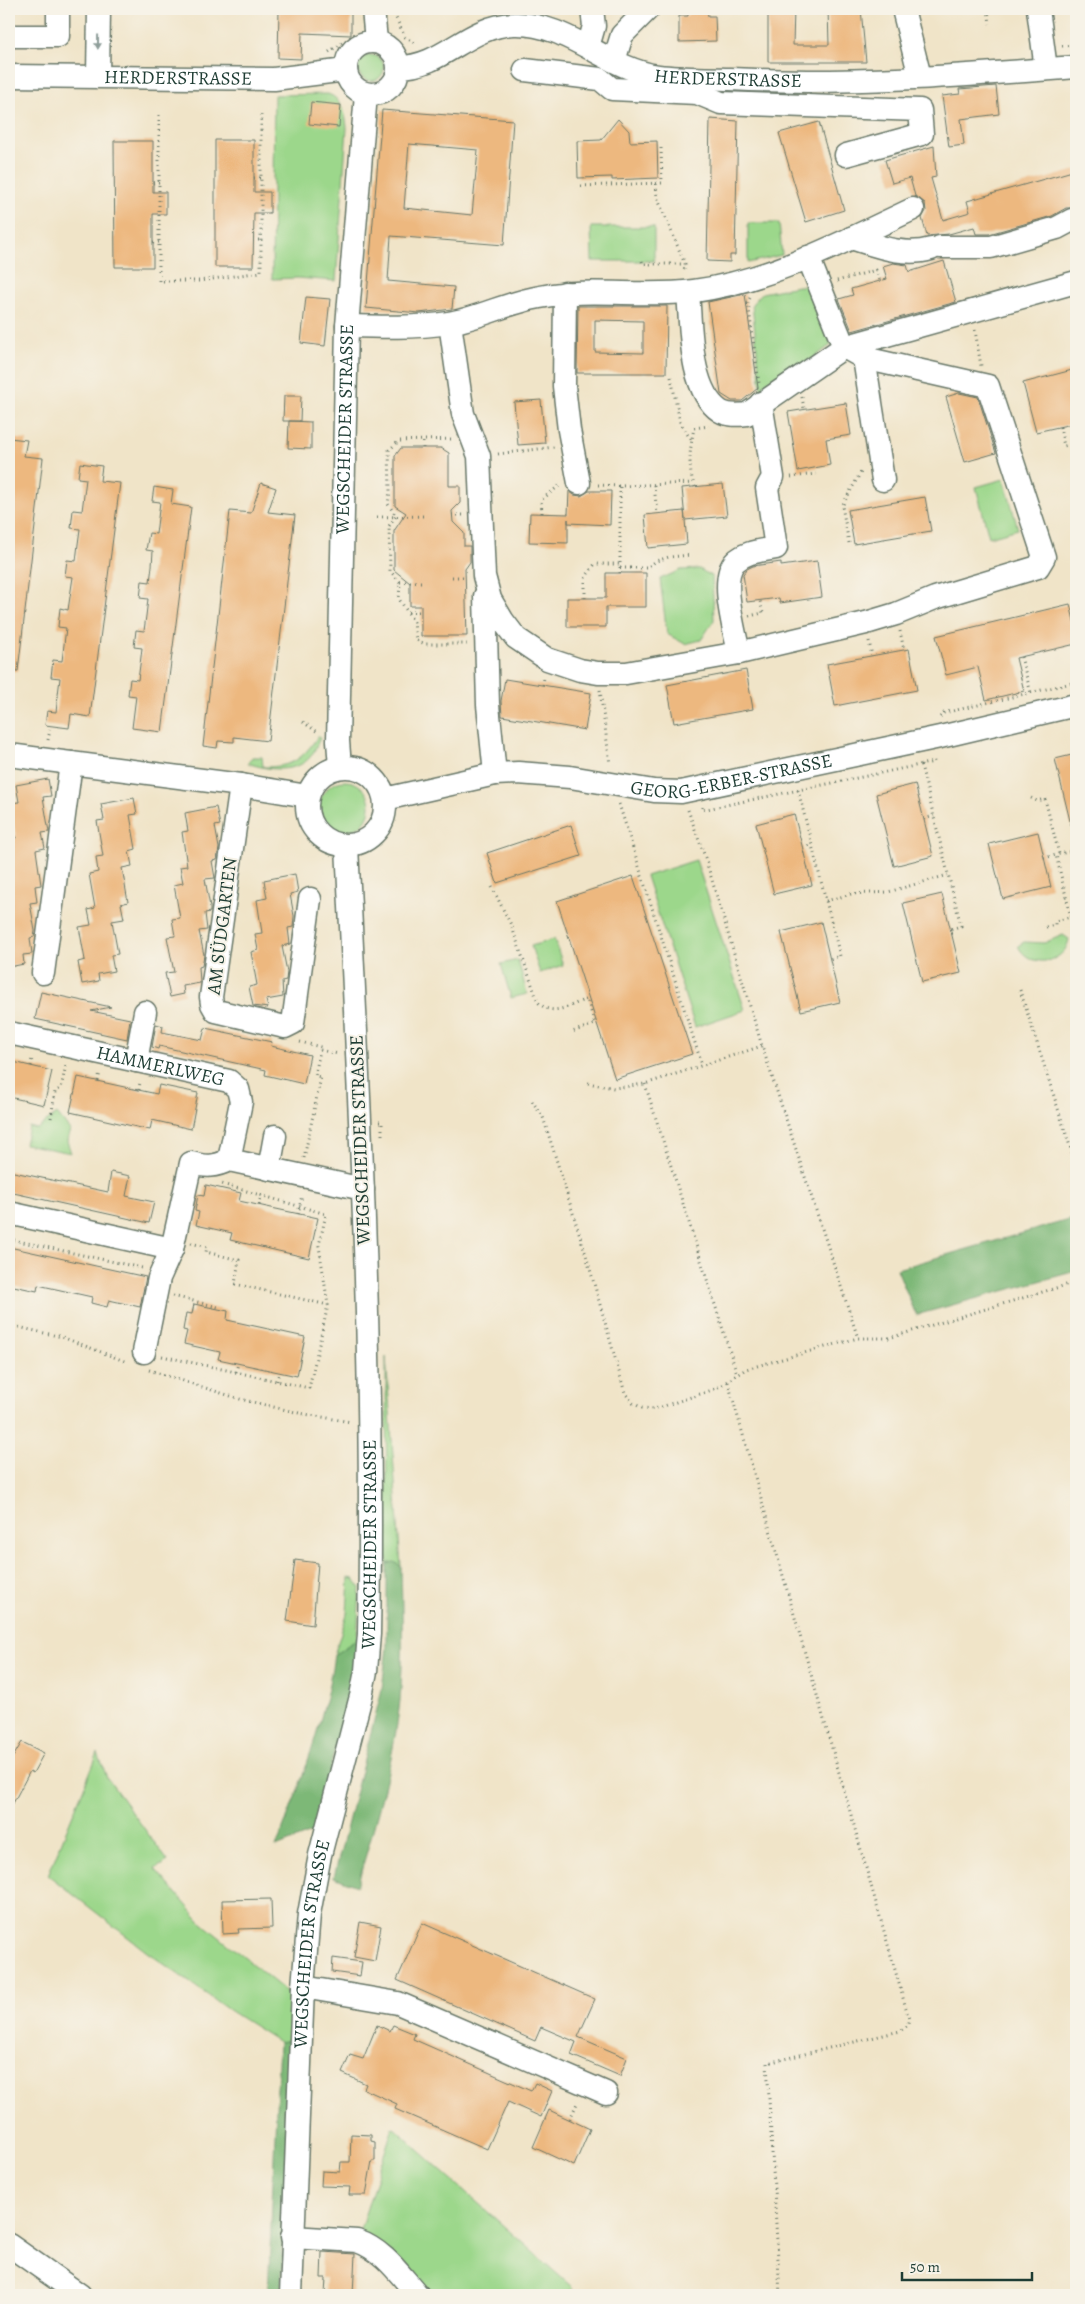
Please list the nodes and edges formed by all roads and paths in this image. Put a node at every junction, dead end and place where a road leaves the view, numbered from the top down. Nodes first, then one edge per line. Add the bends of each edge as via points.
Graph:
1 (58, 9) edge
2 (99, 9) edge
3 (592, 9) edge
4 (648, 9) edge
5 (903, 9) edge
6 (988, 9) edge
7 (1038, 9) edge
8 (384, 11) edge
9 (990, 24) dead end
10 (9, 36) edge
11 (376, 42) junction
12 (420, 44) dead end
13 (588, 48) junction
14 (614, 61) junction
15 (399, 67) junction
16 (1076, 67) edge
17 (1046, 69) junction
18 (346, 70) junction
19 (525, 70) dead end
20 (9, 76) edge
21 (98, 76) junction
22 (920, 77) junction
23 (748, 80) junction
24 (366, 94) junction
25 (748, 104) junction
26 (159, 115) dead end
27 (261, 115) dead end
28 (661, 147) dead end
29 (846, 155) dead end
30 (254, 178) dead end
31 (261, 178) junction
32 (153, 182) dead end
33 (159, 182) junction
34 (656, 184) junction
35 (582, 186) dead end
36 (913, 209) dead end
37 (1076, 221) edge
38 (851, 238) junction
39 (253, 240) dead end
40 (260, 240) junction
41 (159, 242) junction
42 (153, 243) dead end
43 (808, 257) junction
44 (642, 261) dead end
45 (685, 264) junction
46 (880, 281) dead end
47 (1076, 282) edge
48 (819, 286) junction
49 (690, 292) junction
50 (565, 293) junction
51 (753, 294) dead end
52 (973, 310) junction
53 (450, 323) junction
54 (347, 326) junction
55 (844, 347) junction
56 (864, 358) junction
57 (671, 377) dead end
58 (988, 386) junction
59 (761, 404) junction
60 (713, 426) dead end
61 (1060, 427) dead end
62 (423, 440) junction
63 (554, 440) dead end
64 (692, 441) junction
65 (1076, 443) edge
66 (475, 447) junction
67 (423, 448) dead end
68 (878, 451) junction
69 (816, 474) dead end
70 (773, 478) junction
71 (883, 480) dead end
72 (579, 483) junction
73 (654, 485) junction
74 (620, 486) junction
75 (542, 514) dead end
76 (657, 514) dead end
77 (396, 516) junction
78 (426, 516) dead end
79 (377, 517) dead end
80 (849, 543) dead end
81 (690, 555) dead end
82 (620, 566) junction
83 (620, 573) dead end
84 (484, 576) junction
85 (400, 582) junction
86 (423, 582) dead end
87 (585, 598) dead end
88 (407, 612) junction
89 (421, 612) dead end
90 (488, 643) junction
91 (739, 654) junction
92 (1021, 657) dead end
93 (598, 672) junction
94 (1076, 705) edge
95 (1037, 715) junction
96 (303, 722) dead end
97 (323, 736) dead end
98 (931, 751) dead end
99 (9, 754) edge
100 (71, 763) junction
101 (921, 764) junction
102 (340, 766) junction
103 (927, 770) dead end
104 (922, 771) junction
105 (495, 774) junction
106 (612, 784) junction
107 (241, 785) junction
108 (798, 790) junction
109 (681, 792) junction
110 (307, 796) junction
111 (806, 796) dead end
112 (800, 798) junction
113 (1031, 798) dead end
114 (385, 799) junction
115 (701, 804) dead end
116 (934, 816) junction
117 (924, 819) dead end
118 (812, 844) junction
119 (347, 846) junction
120 (802, 848) dead end
121 (1076, 850) edge
122 (1058, 855) junction
123 (950, 857) dead end
124 (944, 858) junction
125 (1044, 858) dead end
126 (949, 877) junction
127 (955, 877) dead end
128 (492, 886) dead end
129 (830, 886) dead end
130 (823, 887) junction
131 (310, 899) dead end
132 (826, 901) junction
133 (834, 906) dead end
134 (828, 907) junction
135 (1046, 927) dead end
136 (950, 929) dead end
137 (830, 959) dead end
138 (43, 973) dead end
139 (1020, 990) dead end
140 (145, 1012) dead end
141 (572, 1032) dead end
142 (9, 1033) edge
143 (762, 1046) junction
144 (320, 1050) dead end
145 (68, 1058) dead end
146 (136, 1061) junction
147 (702, 1065) junction
148 (588, 1083) dead end
149 (645, 1084) junction
150 (532, 1101) dead end
151 (51, 1118) dead end
152 (275, 1136) dead end
153 (229, 1160) junction
154 (303, 1165) dead end
155 (1076, 1165) edge
156 (269, 1168) junction
157 (214, 1182) dead end
158 (363, 1189) junction
159 (260, 1195) junction
160 (259, 1205) dead end
161 (9, 1213) edge
162 (9, 1239) edge
163 (173, 1244) junction
164 (159, 1282) junction
165 (1076, 1282) edge
166 (328, 1304) junction
167 (218, 1307) dead end
168 (9, 1325) edge
169 (858, 1338) junction
170 (141, 1362) junction
171 (238, 1363) dead end
172 (236, 1372) junction
173 (279, 1372) dead end
174 (737, 1374) junction
175 (277, 1381) junction
176 (728, 1382) junction
177 (369, 1428) junction
178 (303, 1988) junction
179 (606, 2093) dead end
180 (292, 2236) junction
181 (9, 2245) edge
182 (80, 2295) edge
183 (291, 2295) edge
184 (418, 2295) edge
185 (780, 2295) edge

1 - 10 street via 58,36
2 -> 21 street
3 - 13 street via 594,26
4 - 14 street via 622,35
5 - 22 street
6 - 9 path
7 - 17 street
8 - 11 street
8 - 12 path via 404,37
11 - 15 street via 392,50
11 - 18 street via 357,46 350,54
13 - 14 street, HERDERSTRASSE
13 - 15 street, HERDERSTRASSE via 550,30 514,24 481,31 435,58
14 - 23 street, HERDERSTRASSE via 659,76
15 - 24 street via 398,77 387,90
16 - 17 street, HERDERSTRASSE
17 - 22 street, HERDERSTRASSE
18 - 21 street, HERDERSTRASSE via 274,79
18 - 24 street via 353,86
19 - 25 street via 600,79 612,88 697,93 716,102
20 - 21 street, HERDERSTRASSE
22 - 23 street, HERDERSTRASSE
23 - 25 street
24 - 54 street, WEGSCHEIDER STRASSE
25 - 29 street via 920,110 922,134
26 - 33 path, HERDERSTRASSE
27 - 31 path, HERDERSTRASSE
28 - 34 path via 662,184
30 - 31 path
31 - 40 path, HERDERSTRASSE
32 - 33 path
33 - 41 path, HERDERSTRASSE
34 - 35 path
34 - 45 path via 657,197
36 - 38 street
37 - 38 street via 992,247 908,252
38 - 43 street
39 - 40 path
40 - 41 path, HERDERSTRASSE via 260,272 199,282 159,281
41 - 42 path
43 - 48 street
43 - 49 street via 718,287
44 - 45 path via 643,264
45 - 49 path via 684,282
46 - 48 path via 876,270
47 - 52 street
48 - 55 street
49 - 50 street
49 - 59 street via 697,379 707,398 721,412 734,415 747,414
50 - 53 street via 538,297
50 - 72 street via 564,386
51 - 59 path via 748,302
52 - 55 street
52 - 58 path via 980,362
53 - 54 street via 405,327
53 - 66 street via 463,414
54 - 102 street, WEGSCHEIDER STRASSE
55 - 56 street
55 - 59 street
56 - 58 street
56 - 68 street
57 - 64 path via 680,422
58 - 91 street via 1044,532 1044,557 1038,567 935,598 866,624
59 - 70 street
60 - 64 path via 694,428
61 - 65 path via 1064,446
62 - 66 path
62 - 67 path
62 - 77 path via 399,441 389,450 388,504
63 - 66 path via 555,447
64 - 73 path via 690,476 694,485
66 - 84 street
68 - 71 street
68 - 80 path via 873,452 842,506
69 - 70 path
70 - 91 street via 767,488 776,548 750,552 736,560 730,569 728,580
72 - 74 path
72 - 75 path via 562,484 549,492 541,500
73 - 74 path
73 - 76 path
74 - 82 path
77 - 78 path
77 - 79 path
77 - 85 path via 389,526 390,571
81 - 82 path via 669,557 647,568
82 - 83 path
82 - 87 path via 595,564 585,578
84 - 90 street
84 - 93 street via 490,599 516,638 547,660
85 - 86 path
85 - 88 path via 399,599
88 - 89 path
88 - 90 path via 414,622 414,636 420,643
90 - 105 street via 488,705
91 - 93 street via 626,673
92 - 95 path
93 - 106 path
94 - 95 street, GEORG-ERBER-STRASSE
95 - 109 street, GEORG-ERBER-STRASSE
96 - 97 path
98 - 101 path via 934,762
99 - 100 street
100 - 107 street
100 - 138 street
101 - 104 path
101 - 108 path
102 - 110 street via 317,778
102 - 114 street via 362,770 371,776
103 - 104 path
104 - 116 path
105 - 106 street, GEORG-ERBER-STRASSE via 561,776
105 - 114 street, GEORG-ERBER-STRASSE
106 - 109 street, GEORG-ERBER-STRASSE
106 - 147 path
107 - 110 street
107 - 131 street, AM SÜDGARTEN via 210,997 216,1010 285,1027 292,1023
108 - 112 path
108 - 115 path via 702,810
109 - 143 path via 705,857
110 - 119 street via 307,815 312,826 328,841
111 - 112 path
112 - 118 path
113 - 122 path via 1045,800
114 - 119 street via 383,820 378,828 364,841
116 - 117 path
116 - 124 path
118 - 120 path
118 - 130 path
119 - 158 street, WEGSCHEIDER STRASSE
121 - 122 path
122 - 125 path
122 - 135 path via 1071,916
123 - 124 path
124 - 126 path
126 - 127 path
126 - 132 path via 888,892 852,894
126 - 136 path via 961,926
128 - 141 path via 512,927 538,1002 551,1011 587,999 595,1024
129 - 130 path
130 - 132 path
132 - 134 path
133 - 134 path
134 - 137 path via 840,956
139 - 155 path
140 - 146 street
142 - 146 street, HAMMERLWEG
143 - 147 path
143 - 169 path
144 - 154 path via 315,1076 320,1077
145 - 151 path
146 - 153 street, HAMMERLWEG via 229,1081 234,1085 242,1102
147 - 149 path
148 - 149 path via 614,1088
149 - 174 path
150 - 176 path via 543,1117 625,1393 642,1408 655,1409
152 - 156 street
153 - 156 street
153 - 163 street via 218,1166 191,1163
156 - 158 street
157 - 159 path
158 - 177 street, WEGSCHEIDER STRASSE
159 - 160 path
159 - 166 path via 326,1214 319,1246
161 - 163 street
162 - 164 path
163 - 164 street
163 - 166 path via 207,1247 206,1252 239,1260 235,1284
164 - 167 path via 209,1306
164 - 170 street
165 - 169 path via 889,1338
166 - 175 path via 309,1388
168 - 170 path via 62,1337
169 - 174 path
170 - 172 path
170 - 177 path via 208,1391
171 - 172 path
172 - 175 path
173 - 175 path
174 - 176 path
176 - 185 path via 909,2019 907,2026 900,2031 767,2063
177 - 178 street, WEGSCHEIDER STRASSE via 370,1580 366,1671 313,1886
178 - 179 street via 398,2003
178 - 180 street, WEGSCHEIDER STRASSE
180 - 183 street, WEGSCHEIDER STRASSE
180 - 184 street via 357,2240 367,2244 381,2254
181 - 182 street

